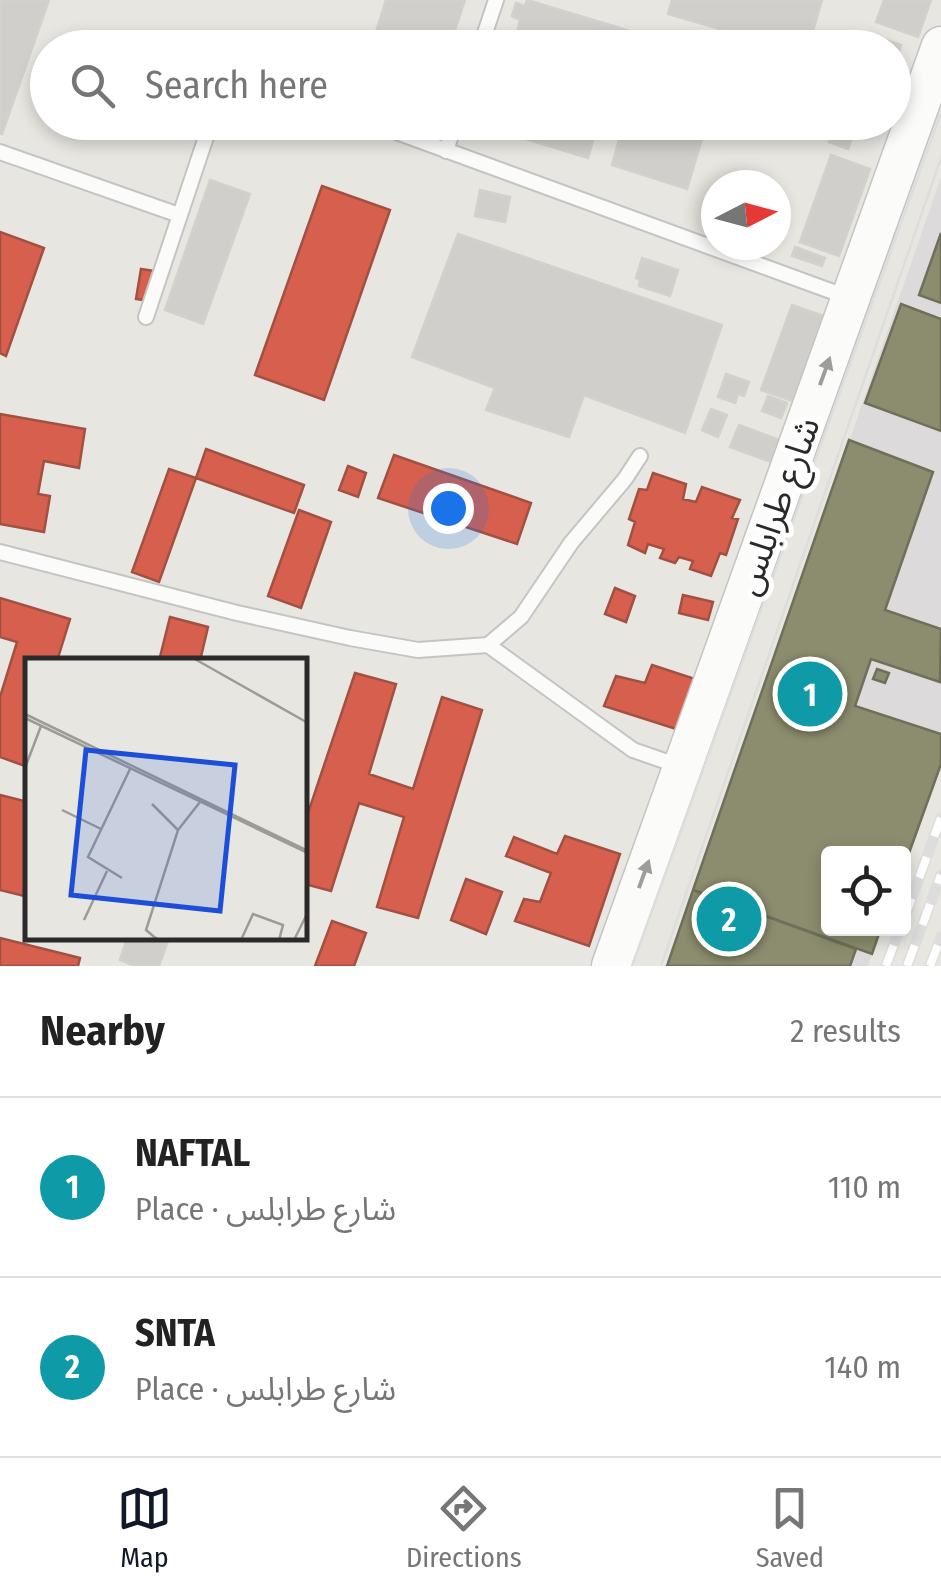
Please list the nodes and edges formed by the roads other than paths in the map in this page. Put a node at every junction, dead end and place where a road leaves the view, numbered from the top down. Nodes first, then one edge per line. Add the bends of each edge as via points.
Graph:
1 (496, 0) edge
2 (486, 30) edge
3 (941, 46) edge
4 (911, 131) edge
5 (204, 140) edge
6 (416, 140) edge
7 (449, 140) edge
8 (908, 140) edge
9 (446, 151) junction
10 (0, 152) edge
11 (179, 215) junction
12 (852, 298) junction
13 (146, 317) dead end
14 (640, 456) dead end
15 (0, 552) edge
16 (488, 645) junction
17 (683, 768) junction
18 (612, 966) edge

1 - 2 lane
3 - 4 main road, شارع طرابلس
5 - 11 lane
6 - 9 lane
7 - 9 lane
8 - 12 main road, شارع طرابلس
9 - 12 lane
10 - 11 lane
11 - 13 lane
17 -> 12 main road, شارع طرابلس
14 - 16 lane via 521,617
15 - 16 lane via 350,638 418,650
16 - 17 lane via 633,750
18 -> 17 main road, شارع طرابلس

